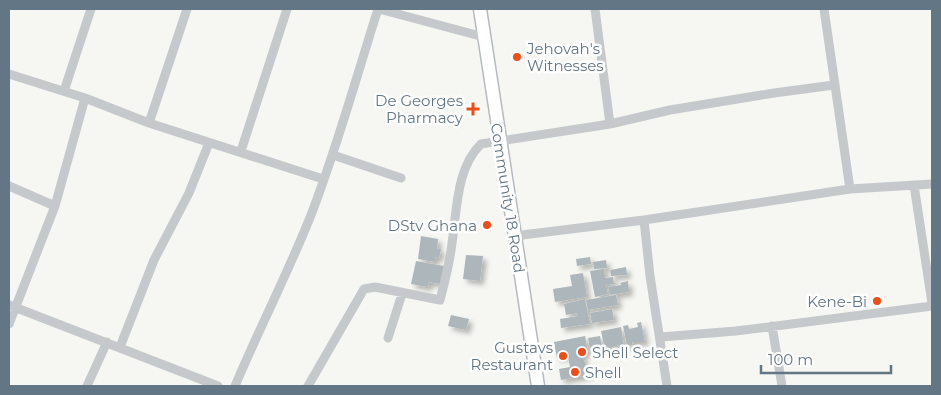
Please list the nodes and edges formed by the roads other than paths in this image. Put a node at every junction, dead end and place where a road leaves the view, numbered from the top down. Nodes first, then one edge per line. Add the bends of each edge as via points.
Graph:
1 (91, 9) edge
2 (186, 9) edge
3 (286, 9) edge
4 (378, 9) edge
5 (480, 9) edge
6 (595, 9) edge
7 (824, 9) edge
8 (484, 37) junction
9 (9, 74) edge
10 (834, 85) junction
11 (64, 91) junction
12 (85, 98) junction
13 (149, 123) junction
14 (610, 124) junction
15 (500, 141) junction
16 (209, 143) junction
17 (241, 152) junction
18 (333, 155) junction
19 (401, 178) dead end
20 (323, 179) junction
21 (932, 184) edge
22 (914, 185) junction
23 (9, 186) edge
24 (850, 189) junction
25 (55, 206) junction
26 (644, 220) junction
27 (514, 236) junction
28 (402, 294) junction
29 (932, 304) edge
30 (12, 306) edge
31 (9, 324) edge
32 (772, 326) junction
33 (661, 337) junction
34 (388, 338) dead end
35 (107, 342) junction
36 (120, 348) junction
37 (86, 386) edge
38 (218, 386) edge
39 (235, 386) edge
40 (308, 386) edge
41 (538, 386) edge
42 (667, 386) edge
43 (782, 386) edge

1 - 11 street
2 - 13 street
3 - 17 street
4 - 8 street
4 - 18 street
5 - 8 main road, Community 18 Road
6 - 14 street
7 - 10 street
8 - 15 main road, Community 18 Road
9 - 11 street
10 - 14 street via 670,110
10 - 24 street
11 - 12 street
12 - 13 street
12 - 25 street
13 - 16 street
14 - 15 street
15 - 27 main road, Community 18 Road
15 - 28 street via 481,144 470,158 461,182 440,300
16 - 17 street
16 - 36 street via 189,193 154,260
17 - 20 street
18 - 19 street
18 - 20 street
20 - 39 street via 290,266
21 - 22 street
22 - 24 street
22 - 29 street
23 - 25 street
24 - 26 street
25 - 30 street
26 - 27 street
26 - 33 street
27 - 41 main road, Community 18 Road
28 - 34 street
28 - 40 street via 370,287 364,290
29 - 32 street
30 - 31 street
30 - 35 street
32 - 33 street
32 - 43 street
33 - 42 street
35 - 36 street
35 - 37 street
36 - 38 street

